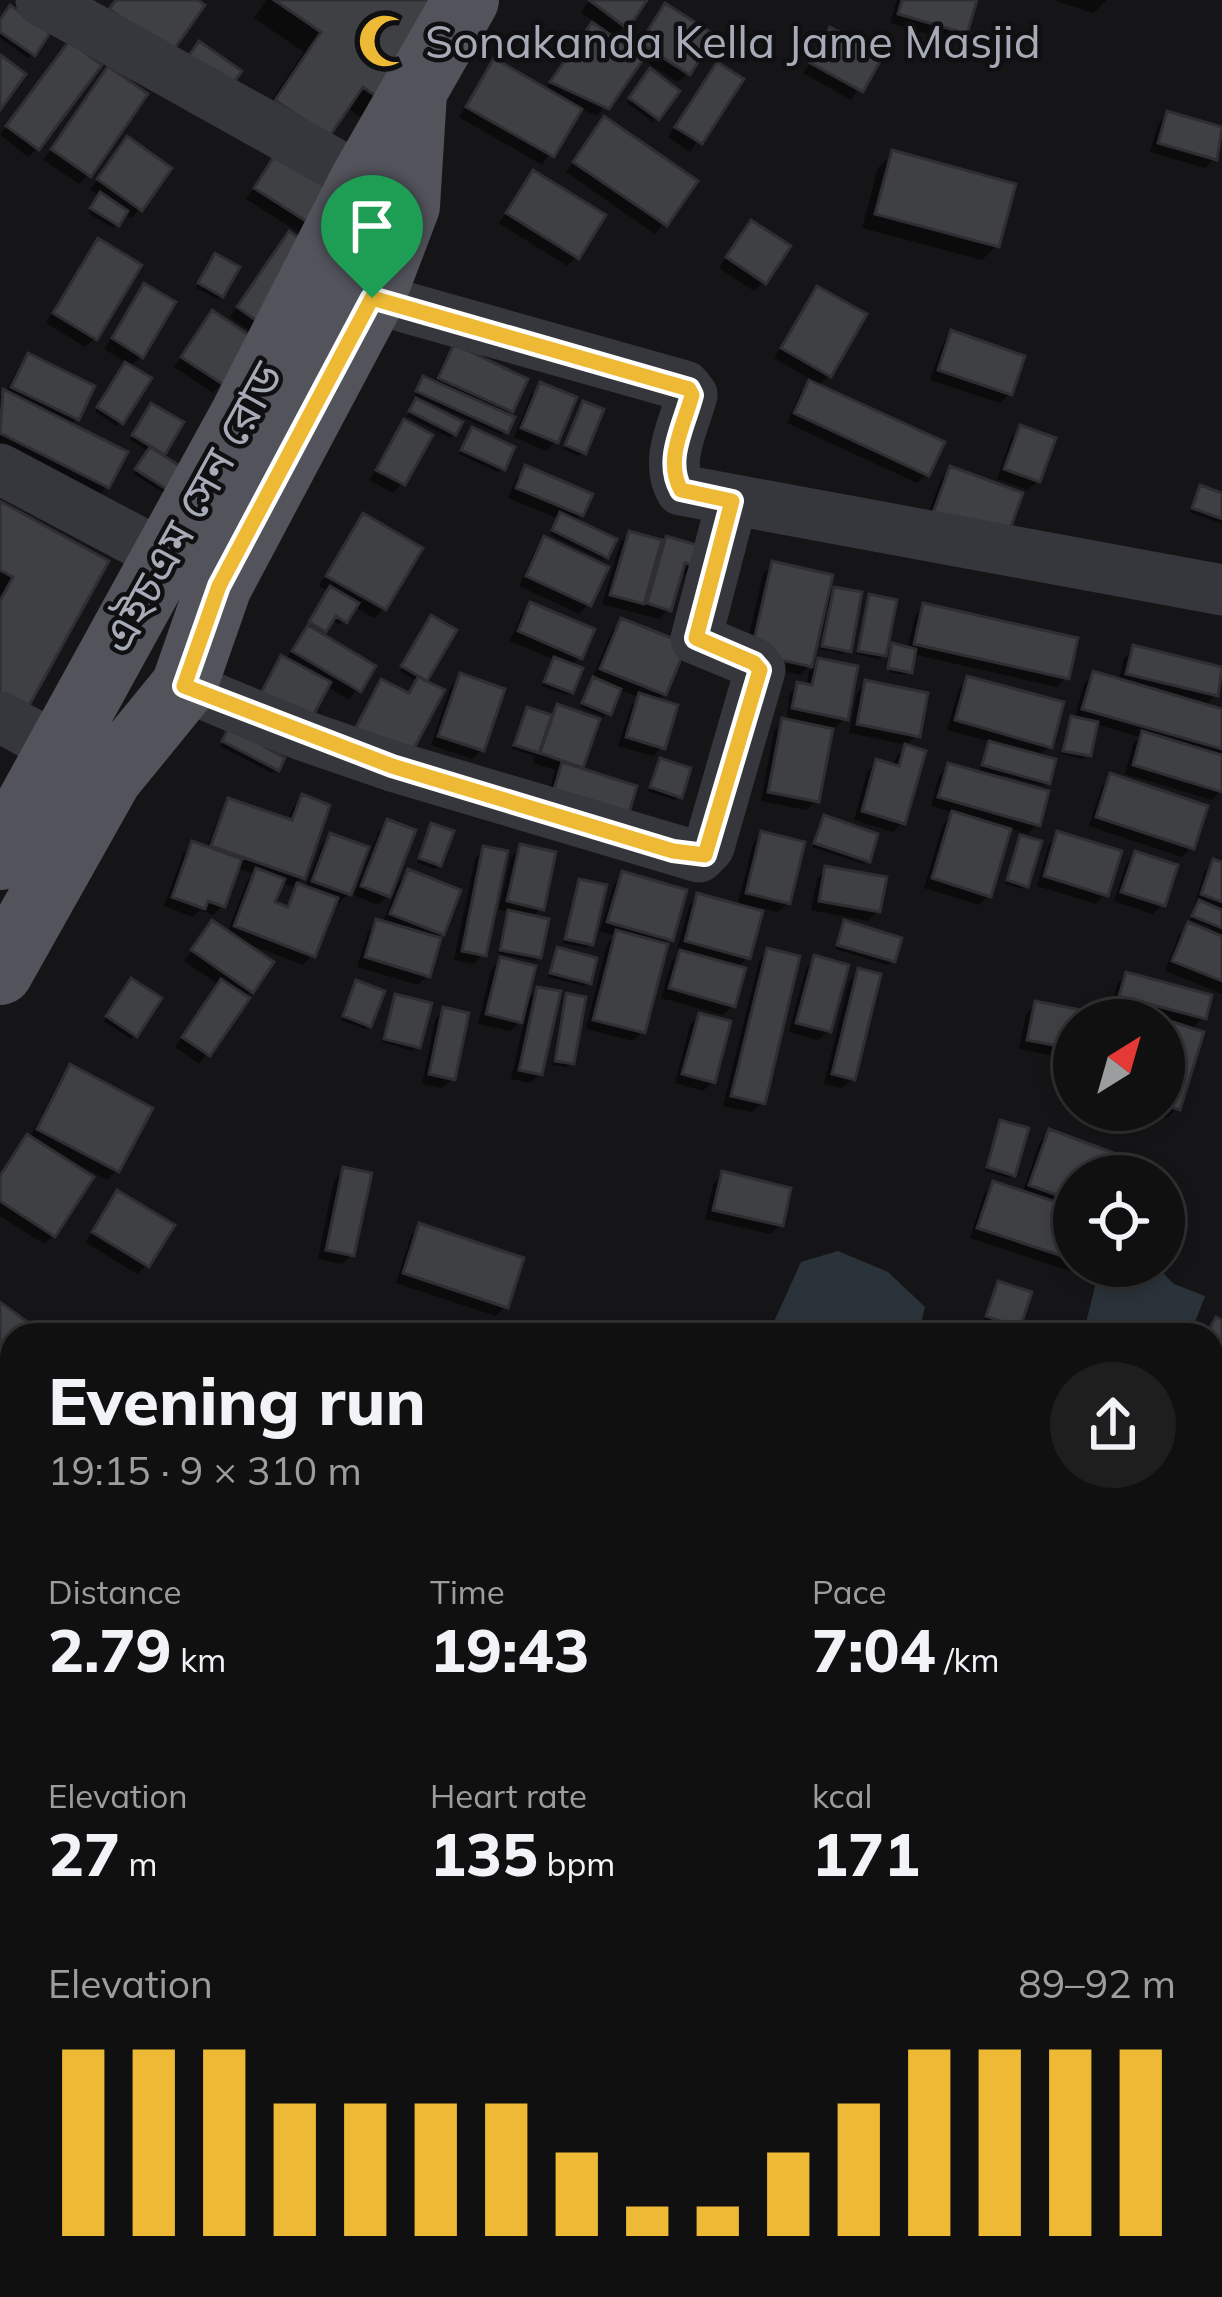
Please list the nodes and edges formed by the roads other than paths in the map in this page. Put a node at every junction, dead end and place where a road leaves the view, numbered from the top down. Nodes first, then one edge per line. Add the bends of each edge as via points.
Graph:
1 (41, 0) edge
2 (466, 0) edge
3 (413, 93) junction
4 (363, 180) junction
5 (372, 298) junction
6 (0, 469) edge
7 (732, 501) junction
8 (166, 557) junction
9 (1222, 590) edge
10 (184, 686) junction
11 (0, 718) edge
12 (57, 748) junction
13 (0, 857) edge
14 (0, 972) edge

1 - 4 street
2 - 3 main road, এইচএম সেন রোড
3 - 4 main road, এইচএম সেন রোড
3 - 5 main road, এইচএম সেন রোড via 407,206
4 - 8 main road, এইচএম সেন রোড
5 - 7 street via 685,386 692,395 673,476 681,490
5 - 10 main road, এইচএম সেন রোড via 219,586
6 - 8 street
7 - 9 street
7 - 10 street via 696,638 760,670 710,847 699,857 392,766
8 - 12 main road, এইচএম সেন রোড
10 - 14 main road, এইচএম সেন রোড via 109,778
11 - 12 street
12 - 13 main road, এইচএম সেন রোড

